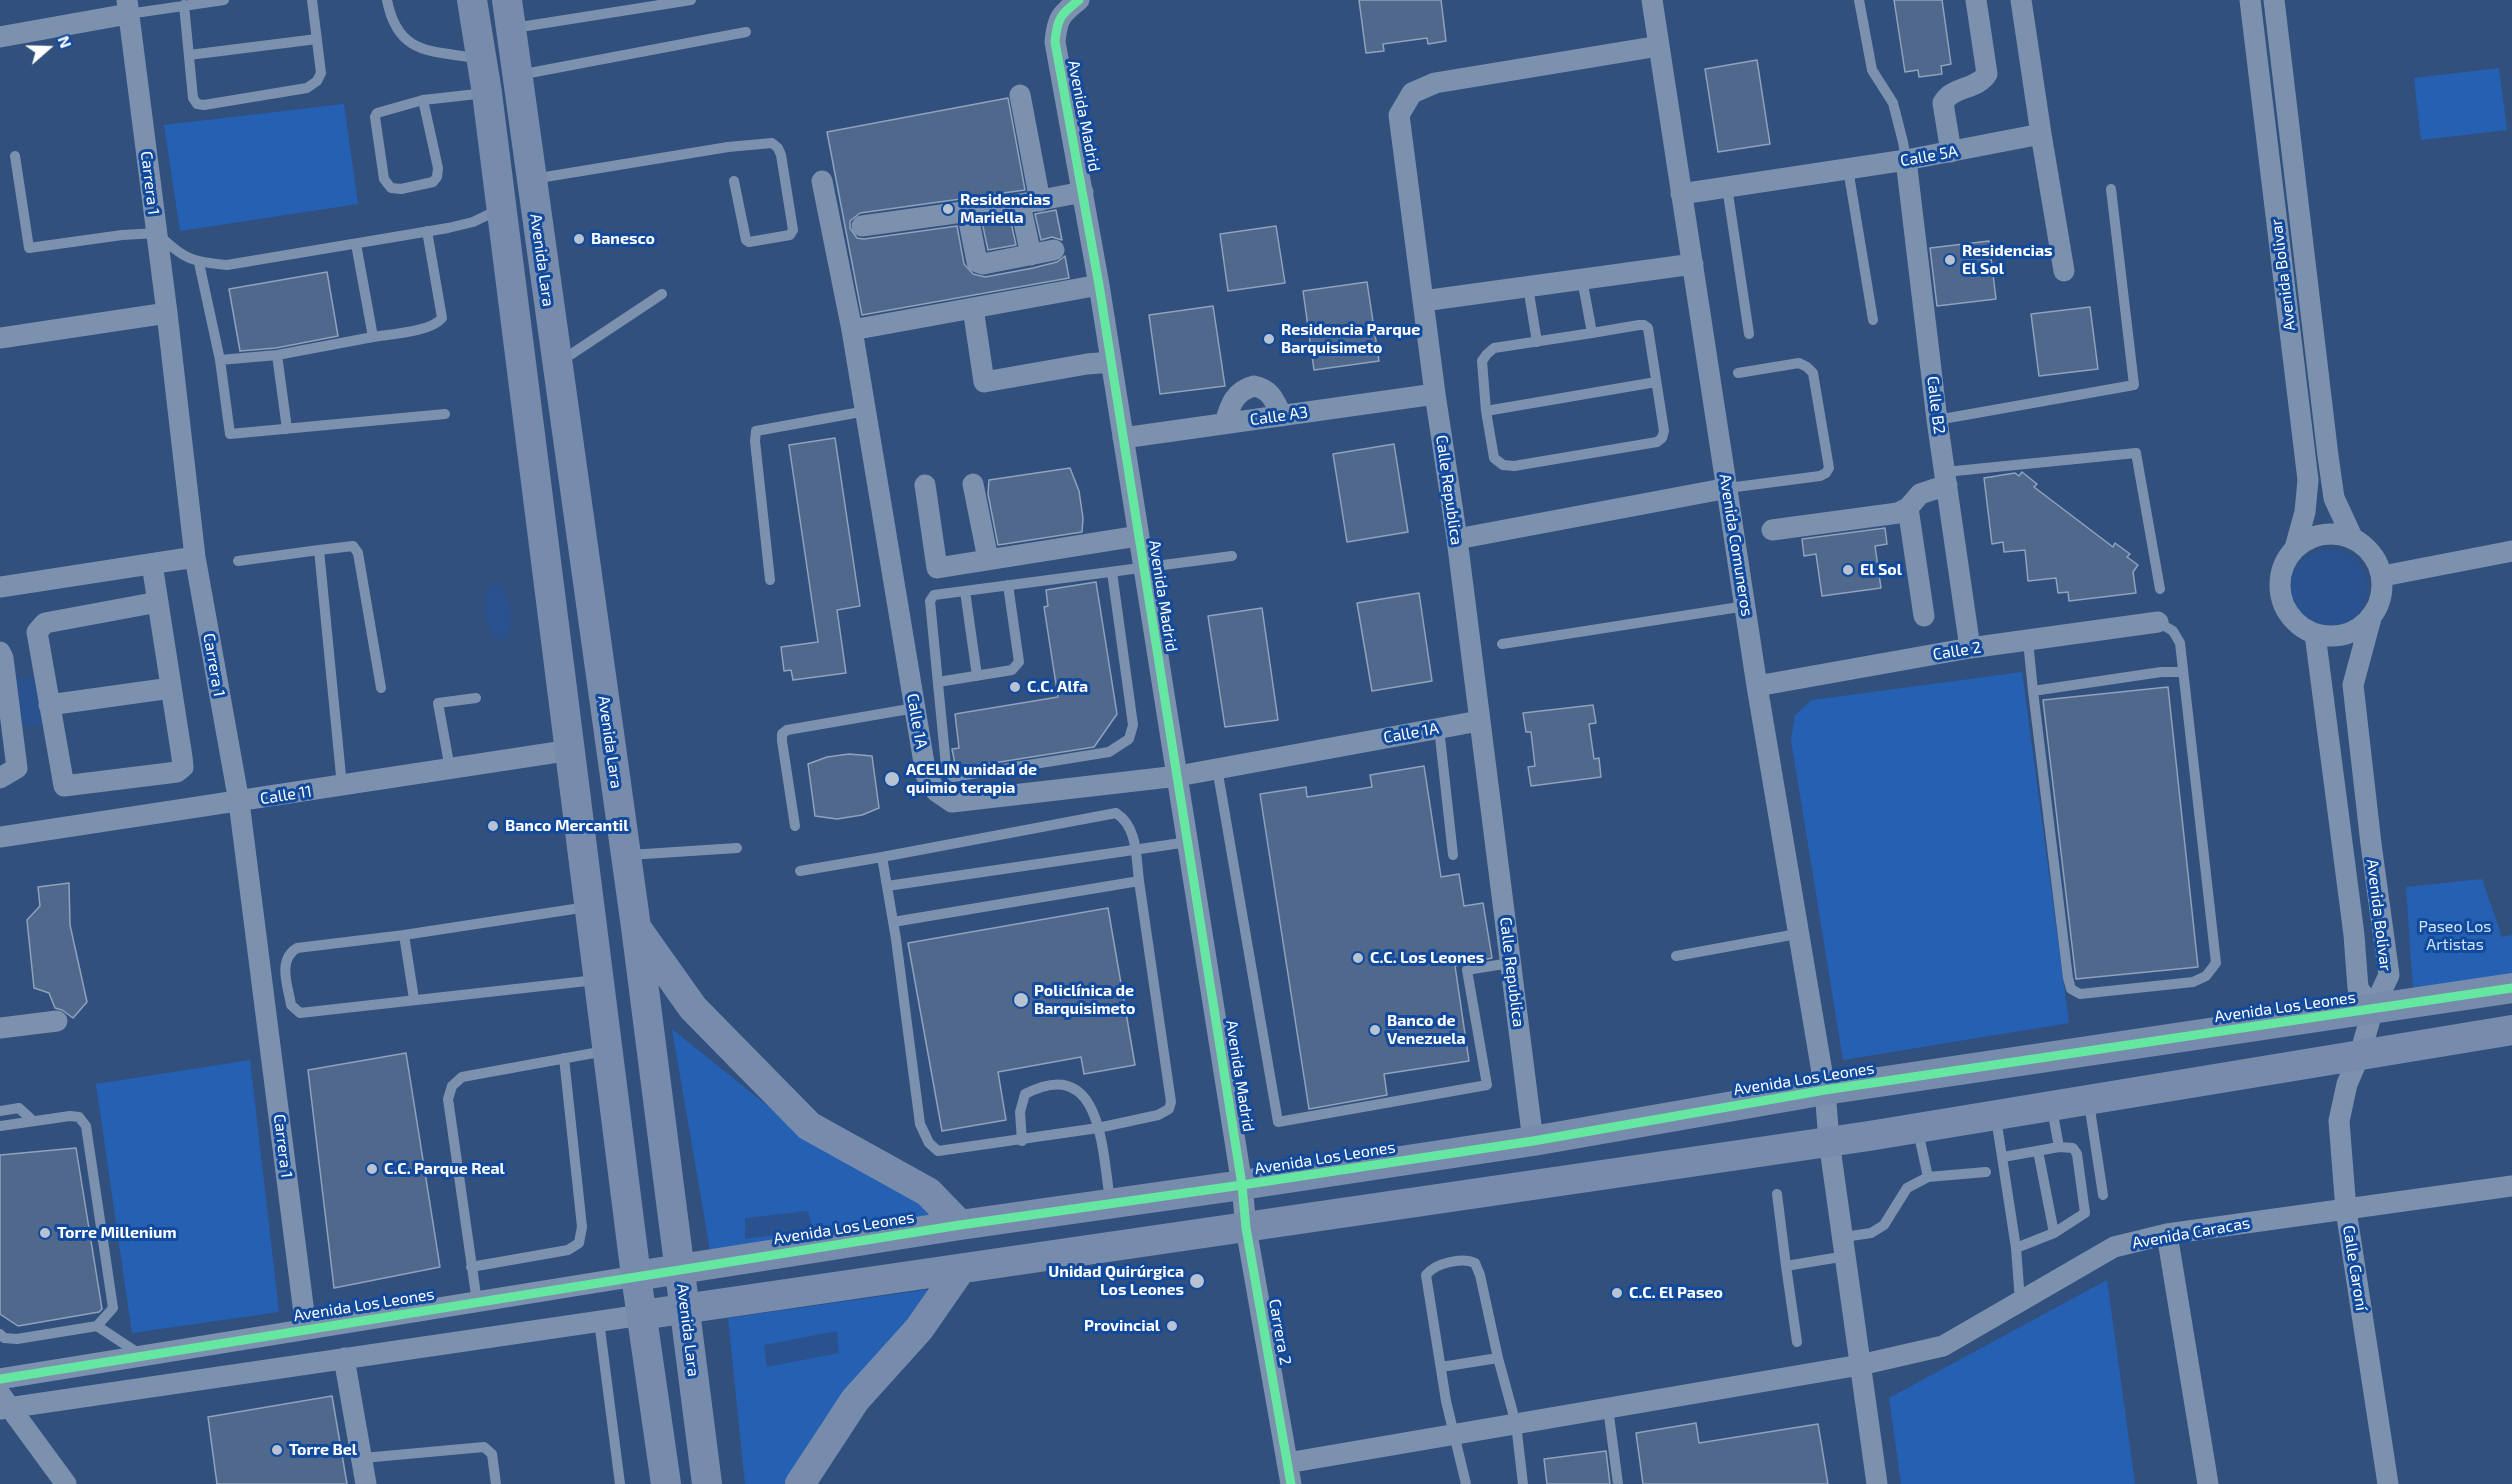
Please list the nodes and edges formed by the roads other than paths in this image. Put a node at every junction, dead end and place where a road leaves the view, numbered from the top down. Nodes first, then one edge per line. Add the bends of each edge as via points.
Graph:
1 (224, 0) edge
2 (312, 0) edge
3 (387, 0) edge
4 (472, 0) edge
5 (691, 0) edge
6 (1652, 0) edge
7 (1859, 0) edge
8 (1976, 0) edge
9 (2021, 0) edge
10 (2250, 0) edge
11 (2274, 0) edge
12 (184, 4) junction
13 (1071, 4) edge
14 (127, 7) edge
15 (509, 14) edge
16 (746, 32) dead end
17 (0, 37) edge
18 (317, 39) junction
19 (1659, 46) junction
20 (189, 55) junction
21 (481, 60) junction
22 (517, 76) junction
23 (487, 93) junction
24 (1020, 95) dead end
25 (423, 100) junction
26 (2042, 134) junction
27 (1951, 152) junction
28 (15, 156) dead end
29 (1906, 160) junction
30 (1848, 169) junction
31 (530, 179) junction
32 (734, 181) dead end
33 (822, 181) dead end
34 (1727, 187) junction
35 (2111, 189) dead end
36 (1083, 192) junction
37 (1682, 194) junction
38 (1030, 203) junction
39 (501, 208) junction
40 (967, 212) junction
41 (862, 226) dead end
42 (427, 231) junction
43 (157, 233) junction
44 (356, 244) junction
45 (1054, 250) dead end
46 (1031, 255) junction
47 (199, 263) junction
48 (1693, 264) junction
49 (2064, 271) dead end
50 (1582, 279) junction
51 (1099, 285) junction
52 (1528, 287) junction
53 (662, 294) dead end
54 (1423, 301) junction
55 (973, 308) junction
56 (167, 313) junction
57 (1873, 320) dead end
58 (852, 330) junction
59 (1592, 333) junction
60 (1749, 334) dead end
61 (373, 337) junction
62 (0, 338) edge
63 (1537, 342) junction
64 (277, 355) junction
65 (220, 360) junction
66 (1111, 362) junction
67 (556, 365) junction
68 (1738, 373) dead end
69 (1656, 382) junction
70 (1435, 394) junction
71 (866, 411) junction
72 (1486, 411) junction
73 (445, 414) dead end
74 (1282, 416) junction
75 (1937, 420) junction
76 (1225, 423) junction
77 (286, 429) junction
78 (1123, 438) junction
79 (1946, 479) junction
80 (973, 484) dead end
81 (925, 485) dead end
82 (1728, 488) junction
83 (1908, 508) junction
84 (1772, 531) dead end
85 (1138, 536) junction
86 (2352, 537) junction
87 (1457, 539) junction
88 (2295, 548) junction
89 (319, 550) junction
90 (2512, 551) edge
91 (1232, 556) dead end
92 (195, 557) junction
93 (988, 559) junction
94 (238, 561) dead end
95 (152, 564) junction
96 (1143, 567) junction
97 (1112, 572) junction
98 (2383, 576) junction
99 (770, 580) dead end
100 (1008, 585) junction
101 (0, 588) edge
102 (2160, 589) dead end
103 (965, 591) junction
104 (158, 602) junction
105 (1746, 606) junction
106 (1924, 616) dead end
107 (2371, 618) junction
108 (2158, 622) joint
109 (2315, 634) junction
110 (2028, 641) junction
111 (1502, 644) dead end
112 (1970, 648) junction
113 (0, 652) edge
114 (2182, 672) junction
115 (977, 676) junction
116 (938, 682) junction
117 (1757, 686) junction
118 (171, 688) junction
119 (381, 688) dead end
120 (2033, 691) junction
121 (476, 698) dead end
122 (49, 705) junction
123 (915, 708) junction
124 (1479, 721) junction
125 (1439, 728) junction
126 (571, 750) junction
127 (1217, 768) junction
128 (450, 769) junction
129 (1178, 776) junction
130 (0, 778) edge
131 (342, 786) junction
132 (239, 802) junction
133 (795, 826) dead end
134 (0, 837) edge
135 (1188, 842) junction
136 (737, 848) dead end
137 (1135, 848) junction
138 (626, 855) junction
139 (1453, 855) dead end
140 (882, 857) junction
141 (800, 871) dead end
142 (1139, 881) junction
143 (887, 886) junction
144 (590, 906) junction
145 (893, 922) junction
146 (636, 927) junction
147 (404, 934) junction
148 (1797, 934) junction
149 (1676, 956) dead end
150 (1510, 963) junction
151 (600, 980) junction
152 (2512, 988) edge
153 (414, 999) junction
154 (2373, 1009) junction
155 (57, 1021) dead end
156 (0, 1028) edge
157 (2512, 1030) edge
158 (608, 1050) junction
159 (2360, 1054) junction
160 (564, 1058) junction
161 (1825, 1090) junction
162 (2089, 1099) junction
163 (2051, 1106) junction
164 (0, 1111) edge
165 (1995, 1115) junction
166 (33, 1121) junction
167 (0, 1126) edge
168 (1098, 1128) junction
169 (1918, 1128) junction
170 (1022, 1141) junction
171 (1533, 1141) junction
172 (1829, 1141) junction
173 (2059, 1147) junction
174 (2038, 1151) junction
175 (2003, 1157) junction
176 (1986, 1172) dead end
177 (1928, 1177) junction
178 (1242, 1185) junction
179 (2512, 1186) edge
180 (1777, 1194) dead end
181 (2103, 1195) dead end
182 (1110, 1202) junction
183 (2346, 1210) junction
184 (960, 1225) junction
185 (1246, 1228) junction
186 (2054, 1233) junction
187 (2167, 1234) junction
188 (1845, 1247) junction
189 (2016, 1248) junction
190 (1786, 1266) junction
191 (471, 1267) junction
192 (681, 1270) junction
193 (960, 1270) junction
194 (636, 1276) junction
195 (2020, 1301) junction
196 (477, 1302) junction
197 (685, 1309) junction
198 (642, 1315) junction
199 (599, 1321) junction
200 (97, 1326) junction
201 (306, 1329) junction
202 (0, 1334) edge
203 (1797, 1342) dead end
204 (142, 1356) junction
205 (344, 1358) junction
206 (1498, 1358) junction
207 (1860, 1365) junction
208 (1441, 1367) junction
209 (0, 1379) edge
210 (4, 1403) edge
211 (1608, 1408) junction
212 (1516, 1424) junction
213 (1456, 1436) junction
214 (363, 1458) junction
215 (1287, 1463) junction
216 (66, 1484) edge
217 (366, 1484) edge
218 (496, 1484) edge
219 (620, 1484) edge
220 (666, 1484) edge
221 (707, 1484) edge
222 (800, 1484) edge
223 (1291, 1484) edge
224 (1466, 1484) edge
225 (1523, 1484) edge
226 (1618, 1484) edge
227 (1877, 1484) edge
228 (2208, 1484) edge
229 (2388, 1484) edge

1 - 12 lane
2 - 18 lane
3 - 21 lane via 395,26 415,46
4 - 21 street, Avenida Lara
5 - 15 lane via 540,26
6 - 19 street, Avenida Comuneros
7 - 29 lane via 1872,70 1893,103
8 - 27 street via 1987,74 1983,80 1947,96 1943,103
9 - 26 street
10 - 88 street, Avenida Bolivar via 2308,480 2305,512
11 - 86 street, Avenida Bolivar via 2334,498
12 - 14 lane
12 - 20 lane
13 - 36 street, Avenida Madrid via 1056,26 1055,42
14 - 17 street
14 - 43 street, Carrera 1
15 - 22 street, Avenida Lara
16 - 22 lane
18 - 20 lane
18 - 20 lane via 321,73 307,88 204,105 193,98
19 - 37 street, Avenida Comuneros
19 - 54 street, Calle Republica via 1435,83 1412,93 1399,115
21 - 23 street, Avenida Lara
22 - 31 street, Avenida Lara
23 - 25 lane
23 - 39 street, Avenida Lara
24 - 38 street
25 - 25 lane via 380,110 375,117 384,179 391,188 433,182 437,177
26 - 27 street, Calle 5A
26 - 49 street
27 - 29 street, Calle 5A
28 - 43 lane via 29,248
29 - 30 street, Calle 5A
29 - 75 street, Calle B2
30 - 34 street, Calle 5A
30 - 57 lane
31 - 32 lane via 772,143 781,155 793,230 790,235 746,240
31 - 67 street, Avenida Lara
33 - 58 street, Calle 1A
34 - 37 street, Calle 5A
34 - 60 lane
35 - 75 lane via 2134,385
36 - 38 street
36 - 51 street, Avenida Madrid
37 - 48 street, Avenida Comuneros
38 - 40 street
38 - 46 street
39 - 42 lane via 473,222
39 - 126 street, Avenida Lara
40 - 41 street
40 - 46 street via 977,262
42 - 44 lane
42 - 61 lane via 442,318 428,328
43 - 47 lane via 177,253
43 - 56 street, Carrera 1
44 - 47 lane via 227,266
44 - 61 lane
45 - 46 street
47 - 65 lane
48 - 50 street
48 - 82 street, Avenida Comuneros
50 - 52 street
50 - 59 lane
51 - 55 street
51 - 66 street, Avenida Madrid
52 - 54 street
52 - 63 lane
53 - 67 lane
54 - 70 street, Calle Republica
55 - 58 street
55 - 66 street via 984,382
56 - 62 street
56 - 92 street, Carrera 1
58 - 71 street, Calle 1A
59 - 63 lane
59 - 69 lane via 1644,325 1648,328
61 - 64 lane
63 - 72 lane via 1494,348 1487,354 1482,361
64 - 65 lane
64 - 77 lane
65 - 77 lane via 230,434
66 - 78 street, Avenida Madrid
67 - 138 street, Avenida Lara
68 - 82 lane via 1799,363 1813,373 1829,468 1820,476
69 - 72 lane
69 - 72 lane via 1664,431 1657,442 1503,465 1494,458
70 - 74 street, Calle A3
70 - 87 street, Calle Republica
71 - 99 lane via 756,432
71 - 123 street, Calle 1A
73 - 77 lane
74 - 76 street, Calle A3
74 - 76 street via 1266,390 1254,386 1237,395
75 - 79 street, Calle B2
76 - 78 street, Calle A3
78 - 85 street, Avenida Madrid
79 - 83 street via 1920,494
79 - 102 lane via 2136,453
79 - 112 street, Calle B2
80 - 93 street
81 - 93 street via 937,568
82 - 87 street
82 - 105 street, Avenida Comuneros
83 - 84 street via 1898,513
83 - 106 street
85 - 93 street
85 - 96 street, Avenida Madrid
86 - 88 street via 2328,533 2304,540
86 - 98 street, Avenida Bolivar via 2367,548
87 - 124 street, Calle Republica
88 - 109 street, Avenida Bolivar via 2281,574 2283,604 2301,627
89 - 94 lane
89 - 119 lane via 356,548
89 - 131 lane
90 - 98 street
91 - 96 lane
92 - 95 street
92 - 132 street, Carrera 1
95 - 101 street
95 - 104 street
96 - 97 lane
96 - 129 street, Avenida Madrid
97 - 100 lane
97 - 116 lane via 1133,725 1130,739 1109,752 953,777 946,766
98 - 107 street, Avenida Bolivar via 2382,595
100 - 103 lane
100 - 115 lane via 1019,662 1012,670
103 - 115 lane
103 - 116 lane via 934,595 930,601
104 - 118 street
104 - 122 street via 40,626 37,632
105 - 111 lane
105 - 117 street, Avenida Comuneros
107 - 109 street via 2345,635
107 - 154 street, Avenida Bolivar via 2354,685 2389,975
108 - 110 street, Calle 2
108 - 114 lane via 2173,632 2180,644
109 - 154 street, Avenida Bolivar via 2358,988
110 - 112 street, Calle 2
110 - 120 lane
112 - 117 street, Calle 2
113 - 130 street via 17,768
114 - 120 lane
114 - 120 lane via 2216,963 2206,976 2193,982 2080,994 2072,989
115 - 116 lane
117 - 148 street, Avenida Comuneros
118 - 122 street
118 - 122 street via 183,767 177,772 64,786
121 - 128 lane via 438,703
123 - 129 street, Calle 1A via 926,775 936,791 952,802
123 - 133 lane via 782,734
124 - 125 street, Calle 1A
124 - 150 street, Calle Republica
125 - 127 street, Calle 1A
125 - 139 lane
126 - 128 street, Calle 11
126 - 144 street, Avenida Lara
127 - 129 street, Calle 1A
127 - 150 lane via 1278,1122 1487,1085 1467,970
128 - 131 street, Calle 11
129 - 135 street, Avenida Madrid
131 - 132 street, Calle 11
132 - 134 street, Calle 11
132 - 201 street, Carrera 1
135 - 137 lane
135 - 178 street, Avenida Madrid
136 - 138 lane
137 - 140 lane via 1126,819 1116,813
137 - 142 lane
137 - 143 lane
138 - 146 street, Avenida Lara
140 - 141 lane
140 - 143 lane
142 - 145 lane
142 - 168 lane via 1171,1102 1169,1109 1158,1115
143 - 145 lane
144 - 147 lane
144 - 151 street, Avenida Lara
145 - 170 lane via 920,1124 929,1143 938,1151
146 - 184 street via 693,1008 809,1126 928,1191
146 - 192 street, Avenida Lara
147 - 153 lane
147 - 153 lane via 297,948 289,953 285,963 291,1005 300,1013
148 - 149 lane
148 - 161 street, Avenida Comuneros
150 - 171 street, Calle Republica
151 - 153 lane
151 - 158 street, Avenida Lara
152 - 154 street, Avenida Los Leones
154 - 159 street, Calle Caroní
154 - 161 street, Avenida Los Leones
155 - 156 street
157 - 159 street
158 - 160 lane
158 - 194 street, Avenida Lara
159 - 162 street
159 - 183 street, Calle Caroní via 2347,1084 2339,1121
160 - 191 lane via 582,1227 579,1243 568,1250
160 - 191 lane via 462,1077 452,1086 448,1099
161 - 171 street, Avenida Los Leones
161 - 172 street, Avenida Comuneros
162 - 163 street
162 - 181 lane
163 - 165 street
163 - 173 lane
164 - 166 lane via 19,1108
165 - 169 street
165 - 175 lane
166 - 167 lane
166 - 200 lane via 70,1116 80,1117 86,1126 113,1308
168 - 170 lane
168 - 170 lane via 1087,1099 1071,1085 1044,1084 1025,1094 1020,1112
168 - 182 lane
169 - 172 street
169 - 177 lane
171 - 178 street, Avenida Los Leones
172 - 185 street
172 - 188 street, Avenida Comuneros
173 - 174 lane
173 - 186 lane via 2073,1148 2077,1154 2085,1213
174 - 175 lane
174 - 186 lane
175 - 189 lane
176 - 177 lane
177 - 188 lane via 1907,1188 1884,1225
178 - 182 street, Avenida Los Leones
178 - 185 street, Carrera 2
179 - 183 street, Avenida Caracas
180 - 190 lane
182 - 184 street, Avenida Los Leones
183 - 187 street, Avenida Caracas
183 - 229 street, Calle Caroní
184 - 192 street, Avenida Los Leones
185 - 193 street
185 - 215 street, Carrera 2
186 - 189 lane
187 - 195 street, Avenida Caracas via 2114,1247
187 - 228 street
188 - 190 lane
188 - 207 street, Avenida Comuneros
189 - 195 lane
190 - 203 lane
191 - 196 lane
192 - 194 street, Avenida Los Leones
192 - 197 street, Avenida Lara
193 - 197 street
193 - 222 street via 919,1329 855,1400
194 - 196 street, Avenida Los Leones
194 - 198 street, Avenida Lara
195 - 207 street, Avenida Caracas via 1943,1346
196 - 201 street, Avenida Los Leones
197 - 198 street
197 - 221 street, Avenida Lara
198 - 199 street
198 - 220 street, Avenida Lara
199 - 205 street
199 - 219 lane
200 - 202 lane via 17,1339
200 - 204 lane
201 - 204 street, Avenida Los Leones
204 - 209 street, Avenida Los Leones
205 - 210 street
205 - 214 street
206 - 208 lane
206 - 208 lane via 1480,1275 1475,1263 1469,1260 1440,1265 1426,1275
206 - 212 lane
207 - 211 street, Avenida Caracas
207 - 227 street, Avenida Comuneros
208 - 213 lane
210 - 216 street
211 - 212 street, Avenida Caracas
211 - 226 lane
212 - 213 street, Avenida Caracas
212 - 225 lane
213 - 215 street, Avenida Caracas
213 - 224 lane
214 - 217 street
214 - 218 lane via 484,1447 492,1454
215 - 223 street, Carrera 2

